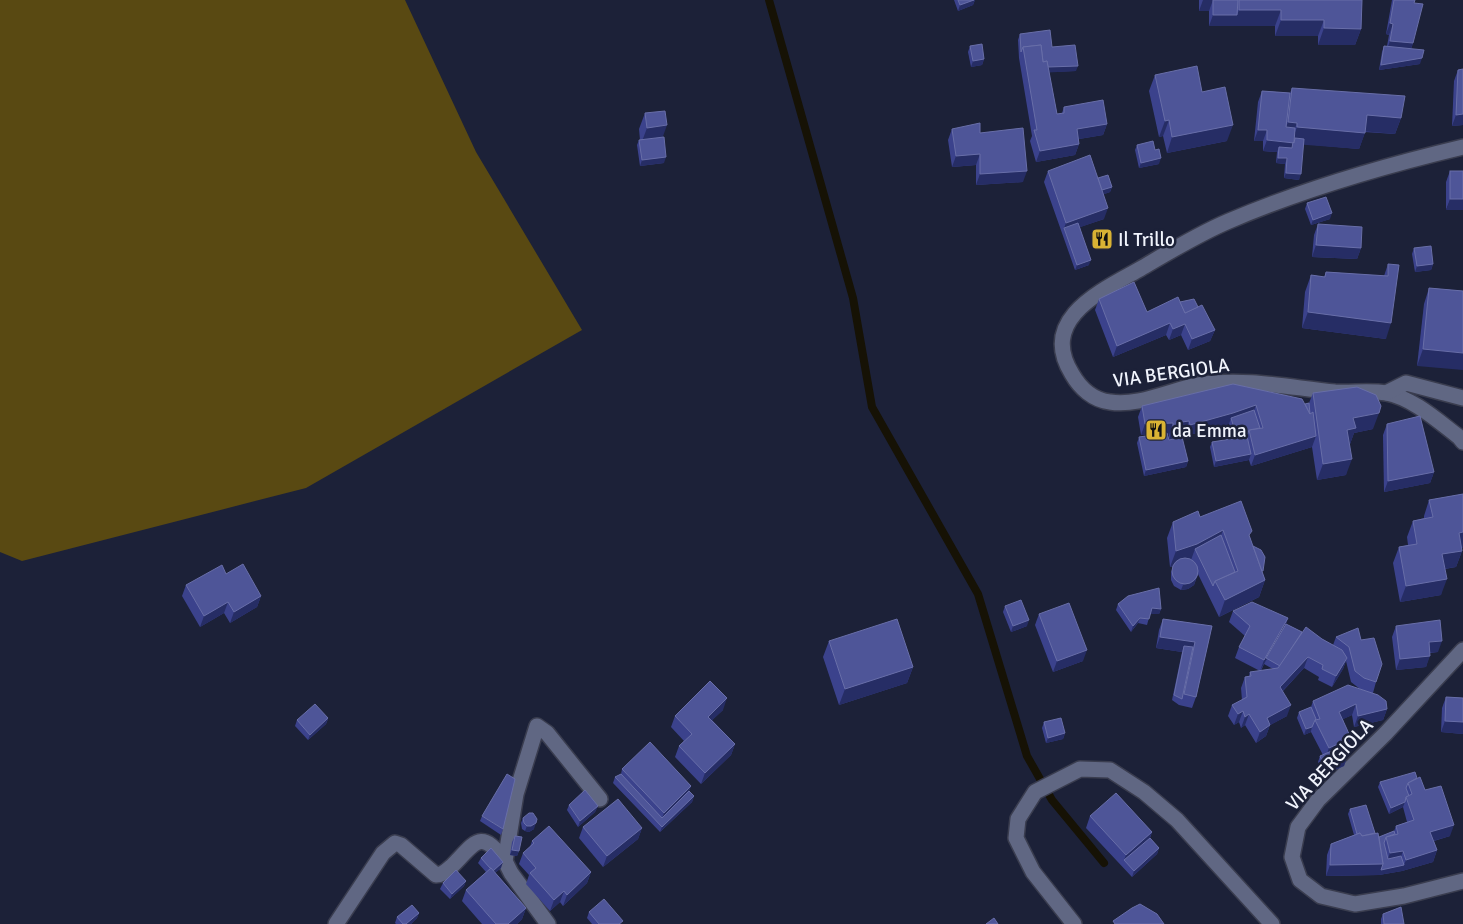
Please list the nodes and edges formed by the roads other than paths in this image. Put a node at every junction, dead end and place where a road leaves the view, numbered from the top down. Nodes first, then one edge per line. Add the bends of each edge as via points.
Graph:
1 (1463, 146) edge
2 (1386, 393) junction
3 (1463, 398) edge
4 (1463, 442) edge
5 (1463, 650) edge
6 (600, 799) dead end
7 (505, 861) junction
8 (1463, 881) edge
9 (336, 924) edge
10 (548, 924) edge
11 (1074, 924) edge
12 (1272, 924) edge

1 - 2 street, VIA BERGIOLA via 1342,179 1193,238 1087,301 1072,317 1061,337 1064,356 1077,381 1087,392 1111,402 1134,402 1227,381 1338,392
2 - 3 street via 1406,383
2 - 4 street, VIA BERGIOLA via 1418,406
5 - 8 street, VIA BERGIOLA via 1318,800 1298,827 1292,857 1300,880 1321,896 1355,904
6 - 7 street via 547,733 537,726 516,794
7 - 9 street via 484,840 469,849 445,872 436,875 395,843 383,853
7 - 10 street
11 - 12 street via 1033,872 1016,838 1018,819 1035,792 1080,768 1110,770 1144,792 1177,820

